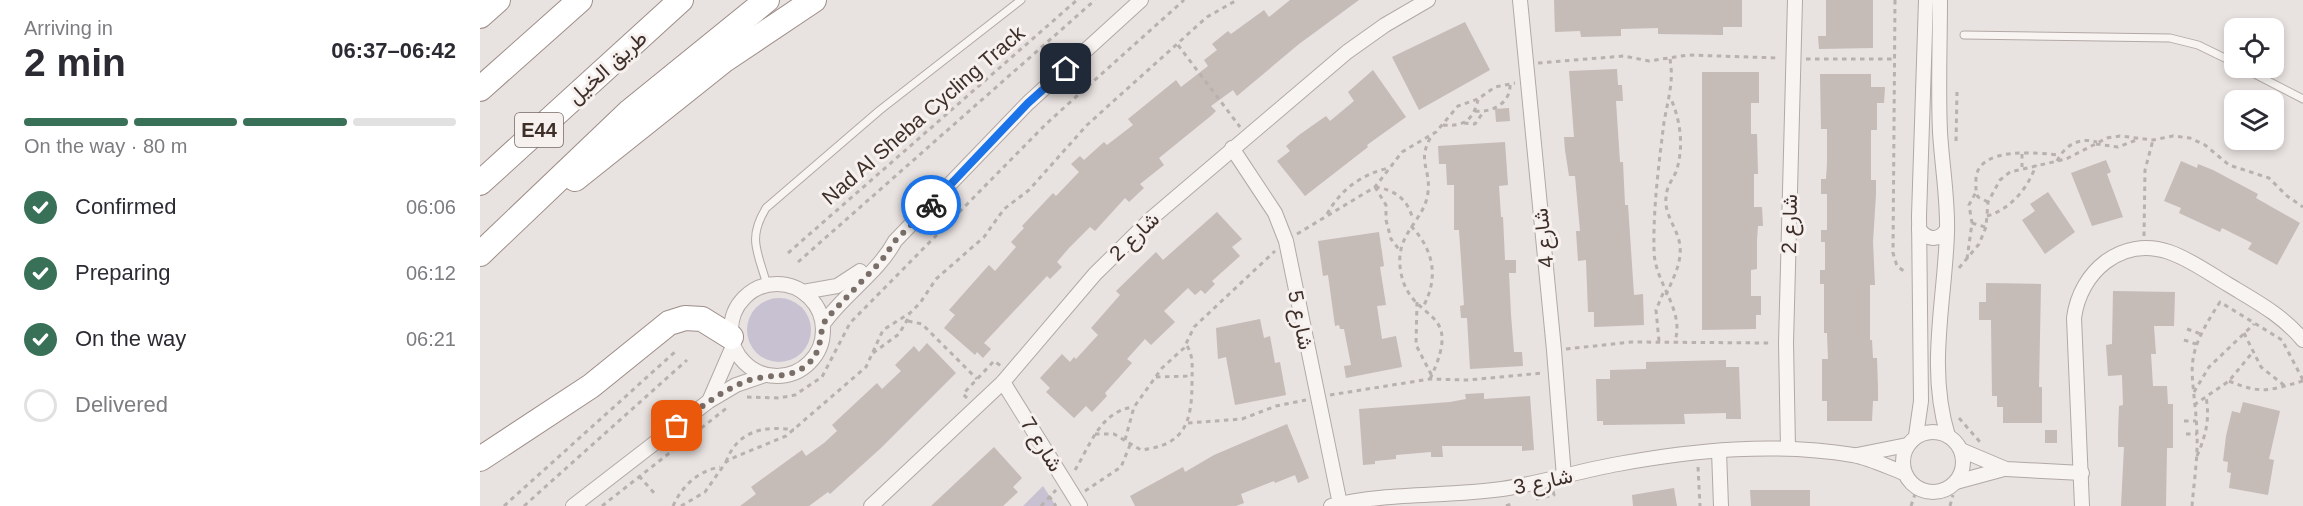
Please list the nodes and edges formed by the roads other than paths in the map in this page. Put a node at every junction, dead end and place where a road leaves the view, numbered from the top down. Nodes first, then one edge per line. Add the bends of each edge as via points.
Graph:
1 (498, 0) edge
2 (580, 0) edge
3 (681, 0) edge
4 (814, 0) edge
5 (1021, 0) edge
6 (1141, 0) edge
7 (1428, 0) edge
8 (1520, 0) edge
9 (1795, 0) edge
10 (1926, 0) edge
11 (1940, 0) edge
12 (763, 3) edge
13 (480, 16) edge
14 (1965, 36) dead end
15 (2224, 58) edge
16 (2262, 78) edge
17 (480, 88) edge
18 (2303, 99) edge
19 (1232, 148) junction
20 (480, 183) edge
21 (520, 215) junction
22 (1919, 229) junction
23 (1947, 229) junction
24 (895, 241) junction
25 (480, 254) edge
26 (767, 285) junction
27 (803, 292) junction
28 (823, 324) junction
29 (2303, 340) edge
30 (732, 342) junction
31 (765, 375) junction
32 (1004, 382) junction
33 (709, 401) junction
34 (1948, 436) junction
35 (1912, 441) junction
36 (1788, 448) junction
37 (1961, 450) junction
38 (1719, 451) junction
39 (1855, 455) junction
40 (480, 459) edge
41 (2006, 469) junction
42 (2082, 472) junction
43 (1904, 473) junction
44 (1564, 477) junction
45 (1956, 482) junction
46 (1078, 502) edge
47 (1335, 505) edge
48 (573, 506) edge
49 (871, 506) edge
50 (1721, 506) edge
51 (2082, 506) edge

1 - 13 highway
2 - 17 highway
3 - 20 highway, طريق الخيل / E44
4 - 21 highway via 723,62 600,161
5 - 26 lane via 895,98 766,208 755,225 755,245
6 - 24 street via 1028,103
7 - 19 street, شارع 2 via 1347,52
8 - 44 street, شارع 4
9 - 36 street, شارع 2 via 1786,343
10 - 22 street
11 - 23 street via 1940,123
12 - 21 highway via 630,111
14 - 15 lane via 2170,38
16 - 18 lane
19 - 32 street, شارع 2 via 1123,245
19 - 47 street, شارع 5 via 1275,213 1286,241
21 - 25 highway
22 - 23 street via 1933,239
22 - 35 street via 1921,401
23 - 34 street via 1938,378
24 - 27 street via 845,282 829,289
24 - 28 street
26 - 27 street via 786,285
26 - 30 street via 742,299 732,317
27 - 28 street via 818,309
28 - 31 street via 822,342 807,365 783,376
29 - 42 street via 2275,312 2169,252 2143,248 2113,256 2085,282 2076,303
30 - 31 street via 749,367
30 - 33 street
30 - 40 highway via 702,319 685,318 669,323 591,386
31 - 33 street via 736,385
32 - 46 street, شارع 7
32 - 49 street, شارع 2
33 - 48 street
34 - 35 street via 1926,432
34 - 37 street
35 - 39 street
35 - 43 street via 1903,454
36 - 38 street, شارع 3
36 - 39 street, شارع 3
37 - 41 street
37 - 45 street via 1961,472
38 - 44 street, شارع 3 via 1616,465
38 - 50 street
39 - 43 street
41 - 42 street
41 - 45 street
42 - 51 street
43 - 45 street via 1917,488 1937,492
44 - 47 street, شارع 3 via 1483,492 1407,495

